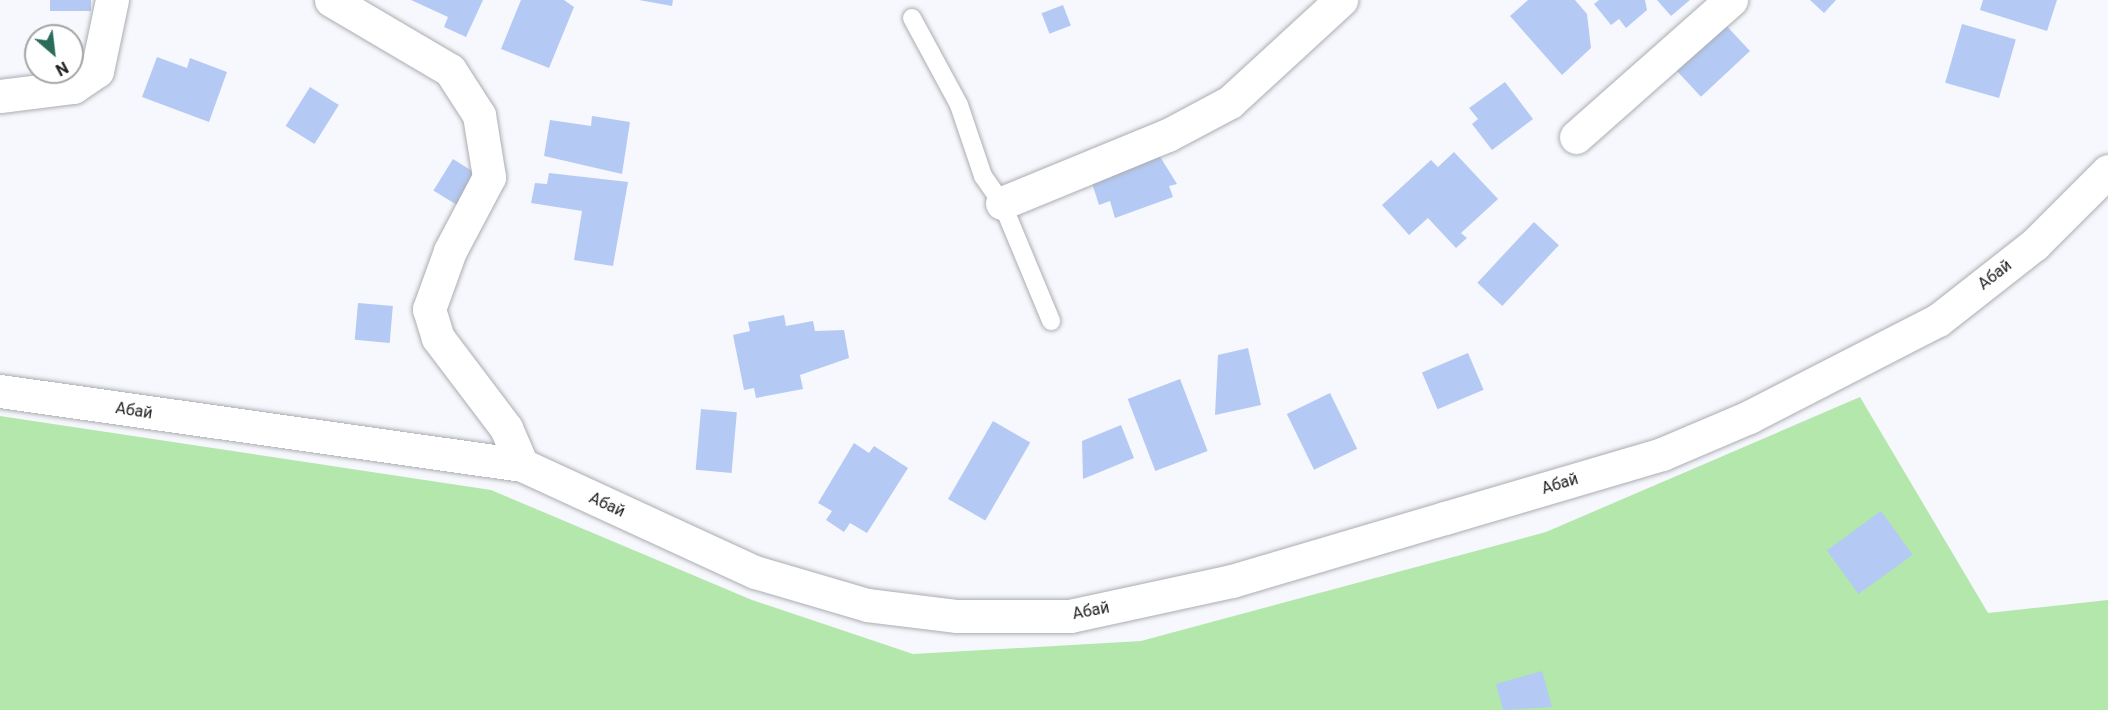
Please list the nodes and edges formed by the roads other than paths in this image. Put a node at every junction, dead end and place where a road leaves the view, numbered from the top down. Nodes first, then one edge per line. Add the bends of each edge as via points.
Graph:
1 (112, 0) edge
2 (332, 0) edge
3 (1341, 0) edge
4 (1731, 0) edge
5 (912, 18) dead end
6 (0, 96) edge
7 (1576, 136) dead end
8 (2108, 171) edge
9 (1002, 203) junction
10 (1051, 321) dead end
11 (0, 391) edge
12 (522, 465) junction

1 - 6 street via 97,71 73,87
2 - 12 street via 450,70 479,115 489,177 450,251 429,309 438,338 506,428
3 - 9 street via 1230,102 1168,135
4 - 7 street
5 - 9 lane via 959,105 983,176
8 - 12 street, Абай via 2035,244 1938,320 1749,417 1662,454 1412,528 1232,580 1070,616 957,616 867,605 755,572
9 - 10 lane
11 - 12 street, Абай

